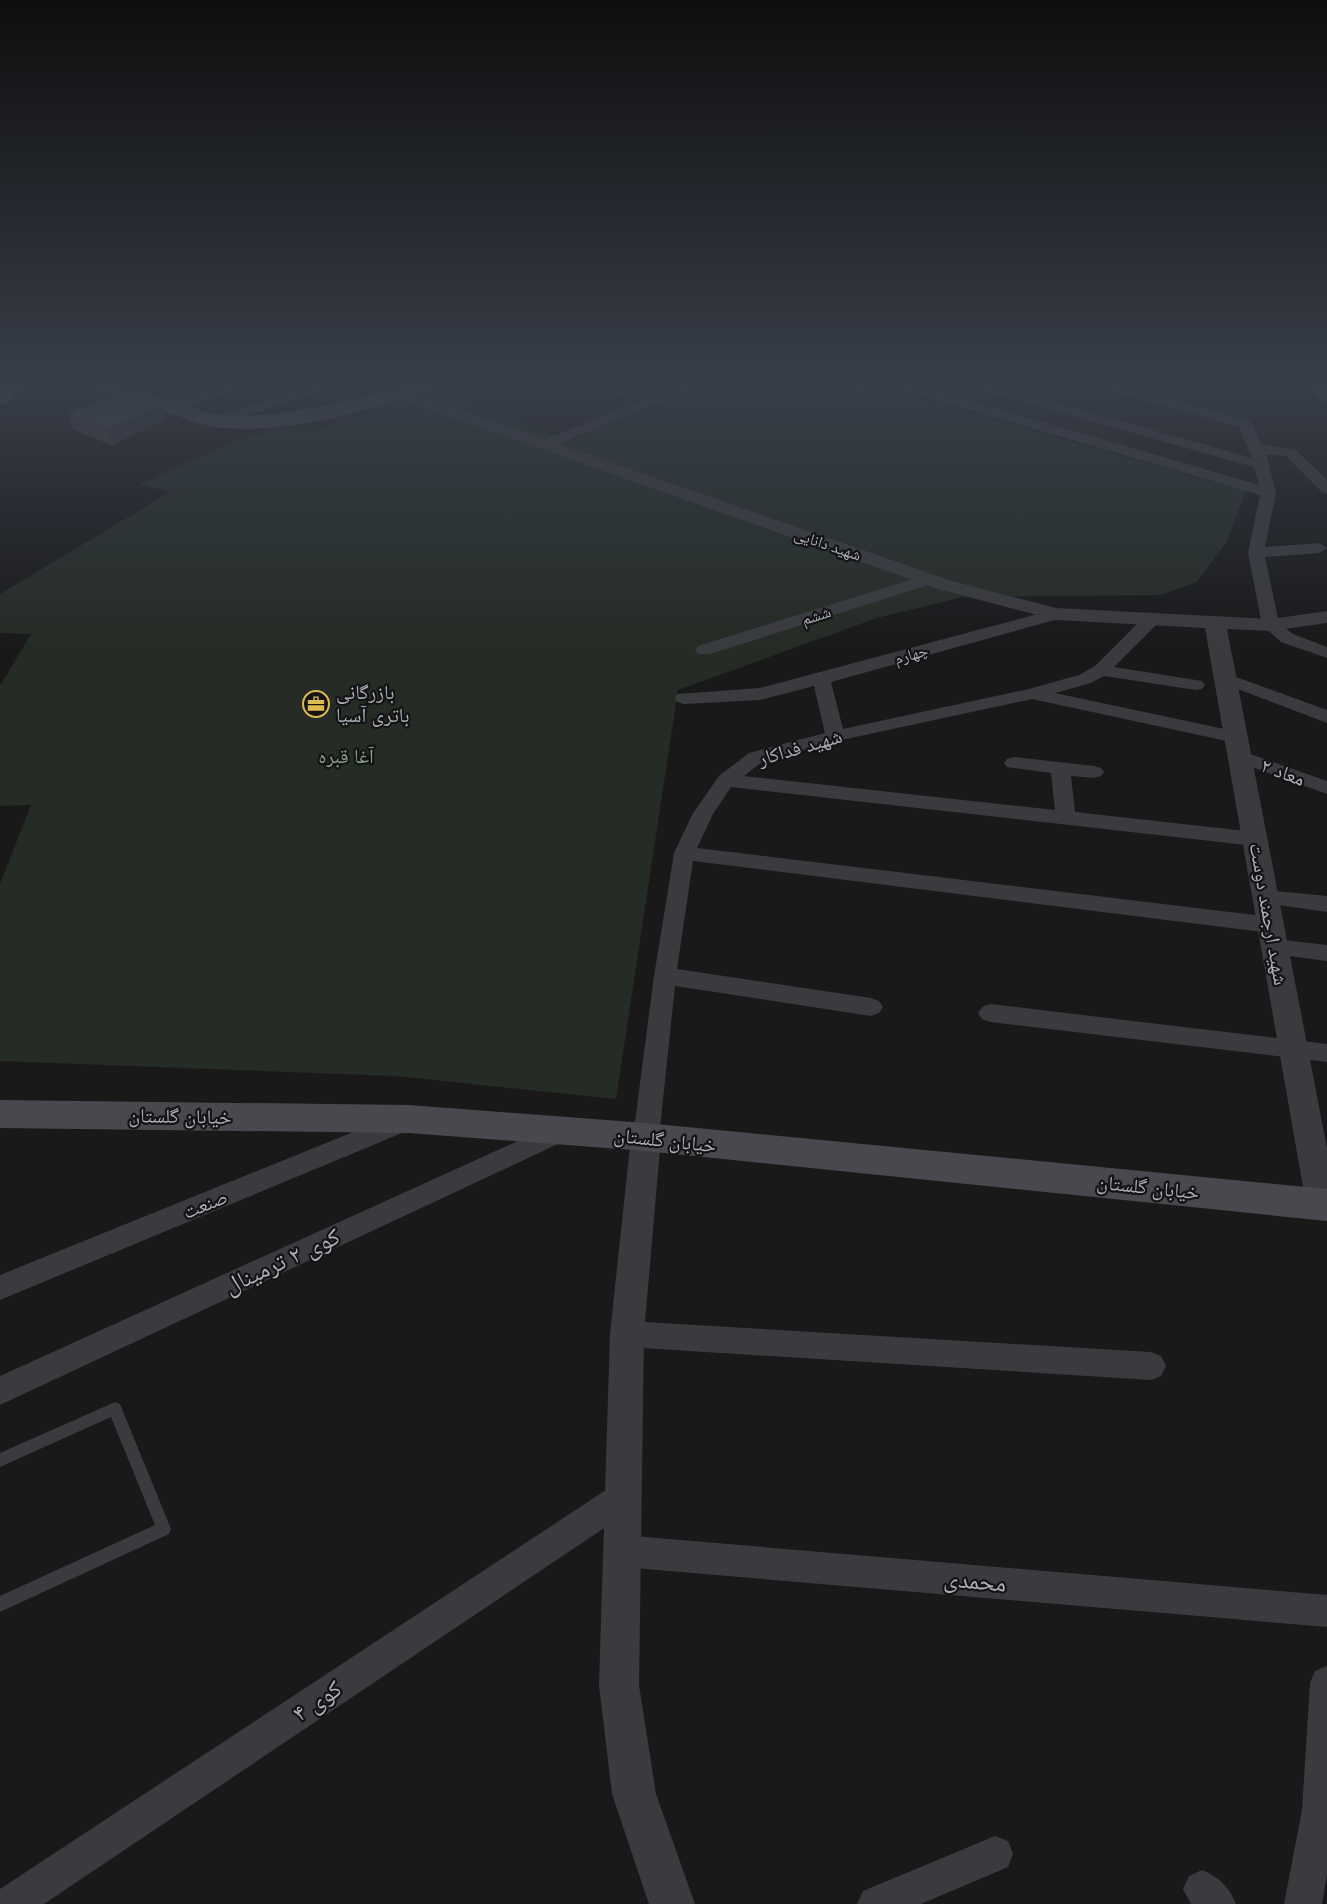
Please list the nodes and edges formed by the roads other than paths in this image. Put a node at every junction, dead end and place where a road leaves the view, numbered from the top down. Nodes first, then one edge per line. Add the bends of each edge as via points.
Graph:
1 (1262, 465) edge
2 (604, 466) edge
3 (1176, 466) edge
4 (1304, 466) edge
5 (1327, 489) edge
6 (1268, 493) junction
7 (1319, 548) dead end
8 (1256, 553) junction
9 (928, 579) junction
10 (1056, 614) junction
11 (1327, 617) edge
12 (1151, 620) junction
13 (1215, 623) junction
14 (1271, 626) junction
15 (704, 650) dead end
16 (1327, 653) edge
17 (1101, 670) junction
18 (1225, 678) junction
19 (821, 679) junction
20 (1196, 685) dead end
21 (1032, 694) junction
22 (684, 698) dead end
23 (1327, 717) edge
24 (835, 736) junction
25 (1238, 747) junction
26 (1014, 763) dead end
27 (1060, 768) junction
28 (1094, 772) dead end
29 (726, 780) junction
30 (1327, 789) edge
31 (1066, 818) junction
32 (1255, 839) junction
33 (684, 853) junction
34 (1266, 897) junction
35 (1327, 904) edge
36 (1273, 936) junction
37 (1327, 953) edge
38 (665, 976) junction
39 (871, 1007) dead end
40 (990, 1013) dead end
41 (1294, 1050) junction
42 (1327, 1053) edge
43 (0, 1114) edge
44 (409, 1119) junction
45 (564, 1130) junction
46 (646, 1137) junction
47 (1325, 1205) edge
48 (0, 1288) edge
49 (627, 1334) junction
50 (1151, 1366) dead end
51 (0, 1391) edge
52 (0, 1460) edge
53 (623, 1497) junction
54 (622, 1551) junction
55 (0, 1604) edge
56 (1327, 1611) edge
57 (1327, 1683) edge
58 (1324, 1811) edge
59 (994, 1854) dead end
60 (11, 1904) edge
61 (672, 1904) edge
62 (876, 1904) edge
63 (1304, 1904) edge

1 - 6 street
2 - 9 street, شهید دانایی
3 - 6 street
4 - 5 street
6 - 8 street
7 - 8 street
8 - 14 street
9 - 10 street, شهید دانایی
9 - 15 street, ششم
10 - 12 street, شهید دانایی
10 - 19 street, چهارم
11 - 14 street, شهید دانایی
12 - 13 street, شهید دانایی
12 - 17 street, شهید فداکار
13 - 14 street, شهید دانایی
13 - 18 street, شهید ارجمند دوست
14 - 16 street via 1287,638
17 - 20 street
17 - 21 street, شهید فداکار via 1085,679
18 - 23 street
18 - 25 street, شهید ارجمند دوست
19 - 22 street, چهارم via 760,694
19 - 24 street
21 - 24 street, شهید فداکار
21 - 25 street, معاد ۲
24 - 29 street, شهید فداکار via 756,757
25 - 30 street, معاد ۲
25 - 32 street, شهید ارجمند دوست
26 - 27 street
27 - 28 street
27 - 31 street
29 - 31 street
29 - 33 street, شهید فداکار via 703,813
31 - 32 street
32 - 34 street, شهید ارجمند دوست
33 - 36 street
33 - 38 street, شهید فداکار
34 - 35 street
34 - 36 street, شهید ارجمند دوست
36 - 37 street
36 - 41 street, شهید ارجمند دوست
38 - 39 street
38 - 46 street, شهید فداکار
40 - 41 street
41 - 42 street
41 - 47 street, شهید ارجمند دوست
43 - 44 main road, خیابان گلستان
44 - 45 main road, خیابان گلستان
44 - 48 street, صنعت
45 - 46 main road, خیابان گلستان
45 - 51 street, کوی ۲ ترمینال
46 - 47 main road, خیابان گلستان
46 - 49 street
49 - 50 street
49 - 53 street
52 - 55 lane via 115,1409 164,1529
53 - 54 street
53 - 60 street, کوی ۴
54 - 56 street, محمدی
54 - 61 street via 619,1685 634,1794
57 - 58 street
58 - 63 street
59 - 62 street

